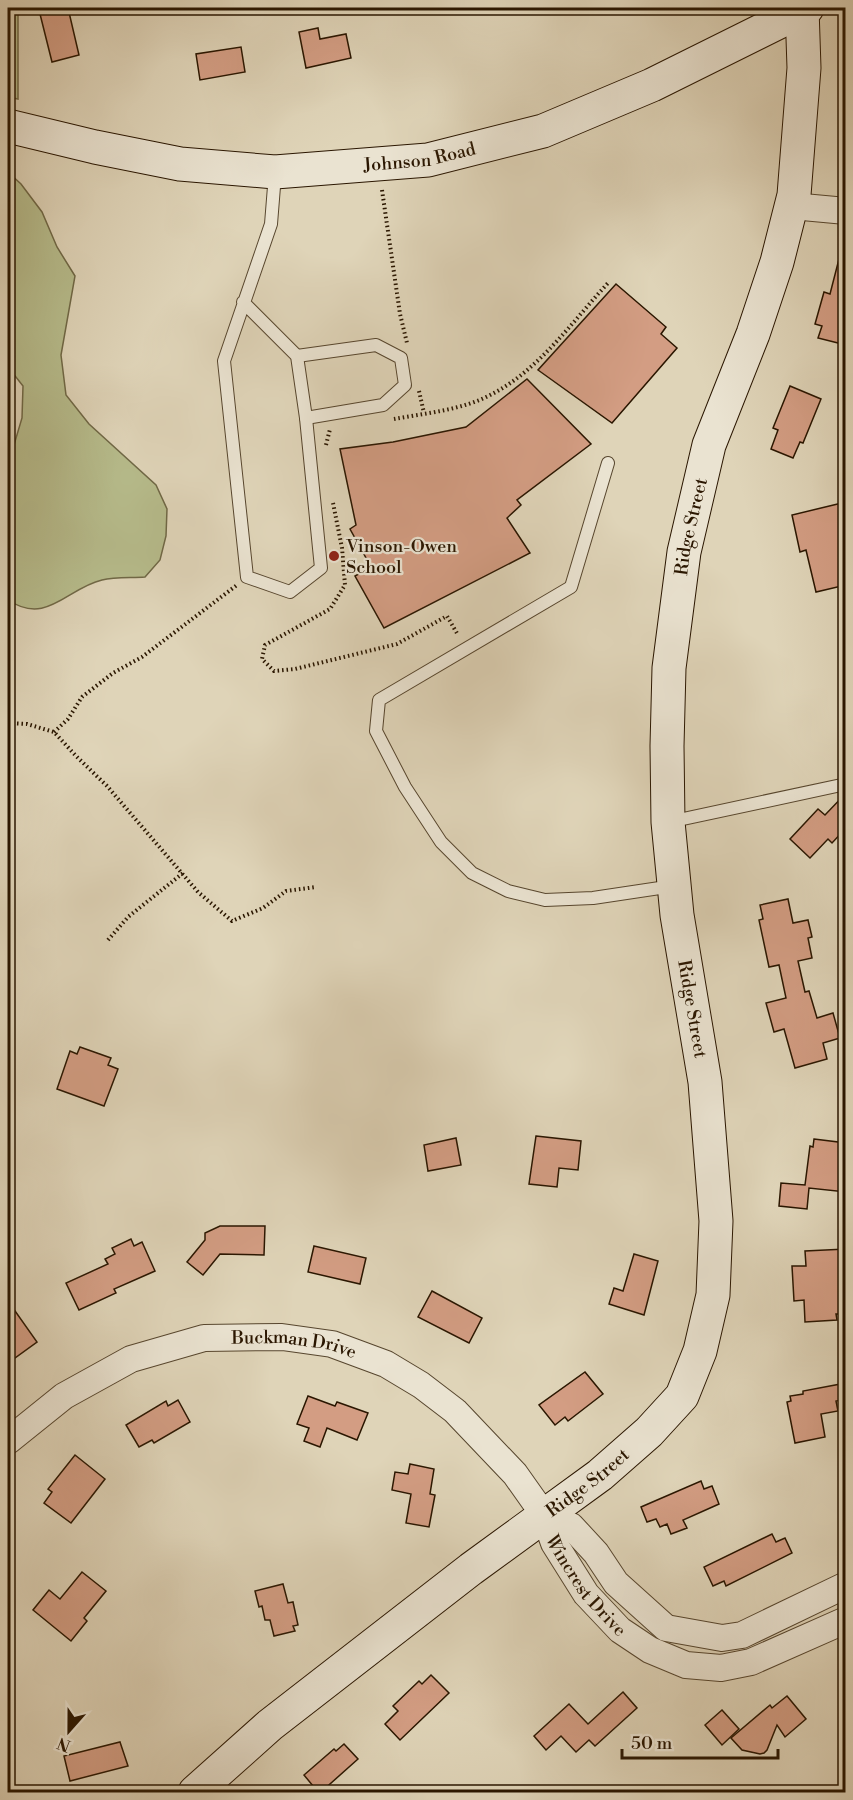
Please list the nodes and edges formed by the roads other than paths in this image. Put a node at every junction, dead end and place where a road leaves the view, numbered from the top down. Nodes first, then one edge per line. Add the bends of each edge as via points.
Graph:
1 (804, 8) edge
2 (8, 126) edge
3 (275, 172) junction
4 (792, 206) junction
5 (846, 211) edge
6 (243, 303) junction
7 (297, 356) junction
8 (306, 418) junction
9 (608, 463) dead end
10 (846, 784) edge
11 (668, 822) junction
12 (674, 886) junction
13 (8, 1441) edge
14 (544, 1515) junction
15 (846, 1585) edge
16 (846, 1620) edge
17 (195, 1792) edge

1 - 3 street, Johnson Road via 652,85 543,131 428,160
1 - 4 street, Ridge Street via 804,68
2 - 3 street, Johnson Road via 180,164
3 - 6 lane via 271,225
4 - 5 street
4 - 11 street, Ridge Street via 753,334 709,445 684,552 669,668
6 - 7 lane
6 - 8 lane via 224,361 247,577 290,592 321,568
7 - 8 lane
7 - 8 lane via 376,345 401,358 405,385 383,405
9 - 12 lane via 570,587 380,700 376,731 405,787 441,842 472,873 508,891 545,900 593,898
10 - 11 lane
11 - 12 street, Ridge Street
12 - 14 street, Ridge Street via 711,1140 716,1221 712,1295 700,1351 682,1396 649,1432 600,1475
13 - 14 street, Buckman Drive via 64,1396 131,1359 204,1338 282,1337 332,1344 386,1364 421,1385 455,1411 514,1474
14 - 15 street, Wincrest Drive via 571,1526 616,1583 666,1628 722,1638 742,1635
14 - 16 street, Wincrest Drive via 554,1543 586,1594 620,1630 650,1650 686,1665 721,1668 751,1662
14 - 17 street, Ridge Street via 270,1725

